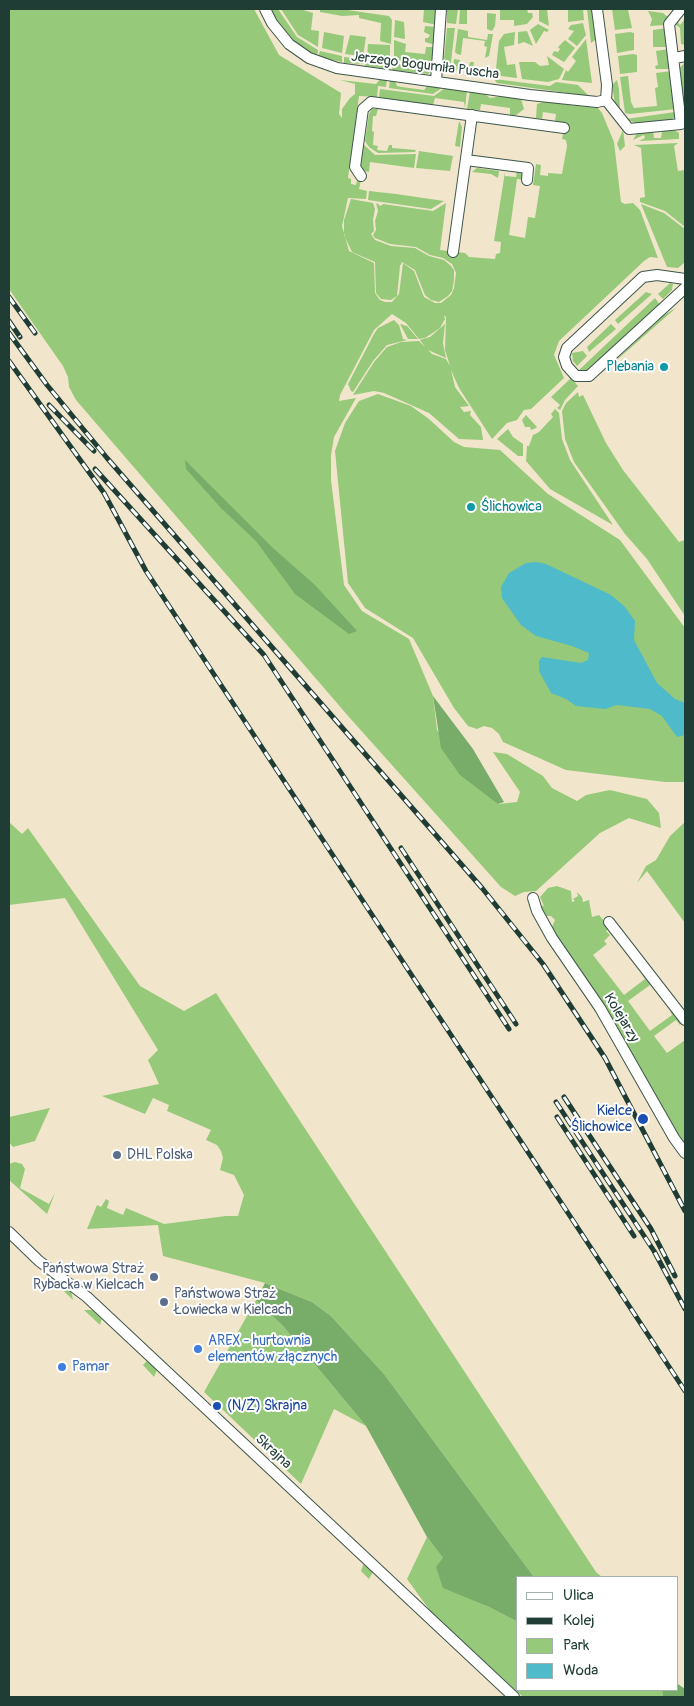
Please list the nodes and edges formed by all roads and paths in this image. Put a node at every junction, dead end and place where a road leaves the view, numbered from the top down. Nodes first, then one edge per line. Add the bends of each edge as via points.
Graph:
1 (265, 9) edge
2 (441, 9) edge
3 (597, 9) edge
4 (681, 9) edge
5 (680, 57) edge
6 (436, 81) junction
7 (606, 100) junction
8 (472, 115) junction
9 (564, 128) dead end
10 (466, 160) junction
11 (362, 176) dead end
12 (527, 180) dead end
13 (454, 252) dead end
14 (685, 279) edge
15 (685, 288) edge
16 (533, 898) dead end
17 (609, 922) dead end
18 (685, 1020) edge
19 (685, 1153) edge
20 (9, 1232) edge
21 (514, 1697) edge

1 - 6 street, Jerzego Bogumiła Puscha via 284,38 313,60 349,71
2 - 6 street
3 - 7 street
4 - 5 street via 670,24
5 - 7 street via 681,124 629,129
6 - 7 street, Jerzego Bogumiła Puscha via 588,101
8 - 9 street
8 - 10 street
8 - 11 street via 368,103 362,113 355,167
10 - 12 street via 528,168
10 - 13 street
14 - 15 street via 658,274 645,276 567,348 564,360 576,376 591,375
16 - 19 street, Kolejarzy via 552,938 600,1008
17 - 18 street
20 - 21 street, Skrajna via 39,1261 87,1297

